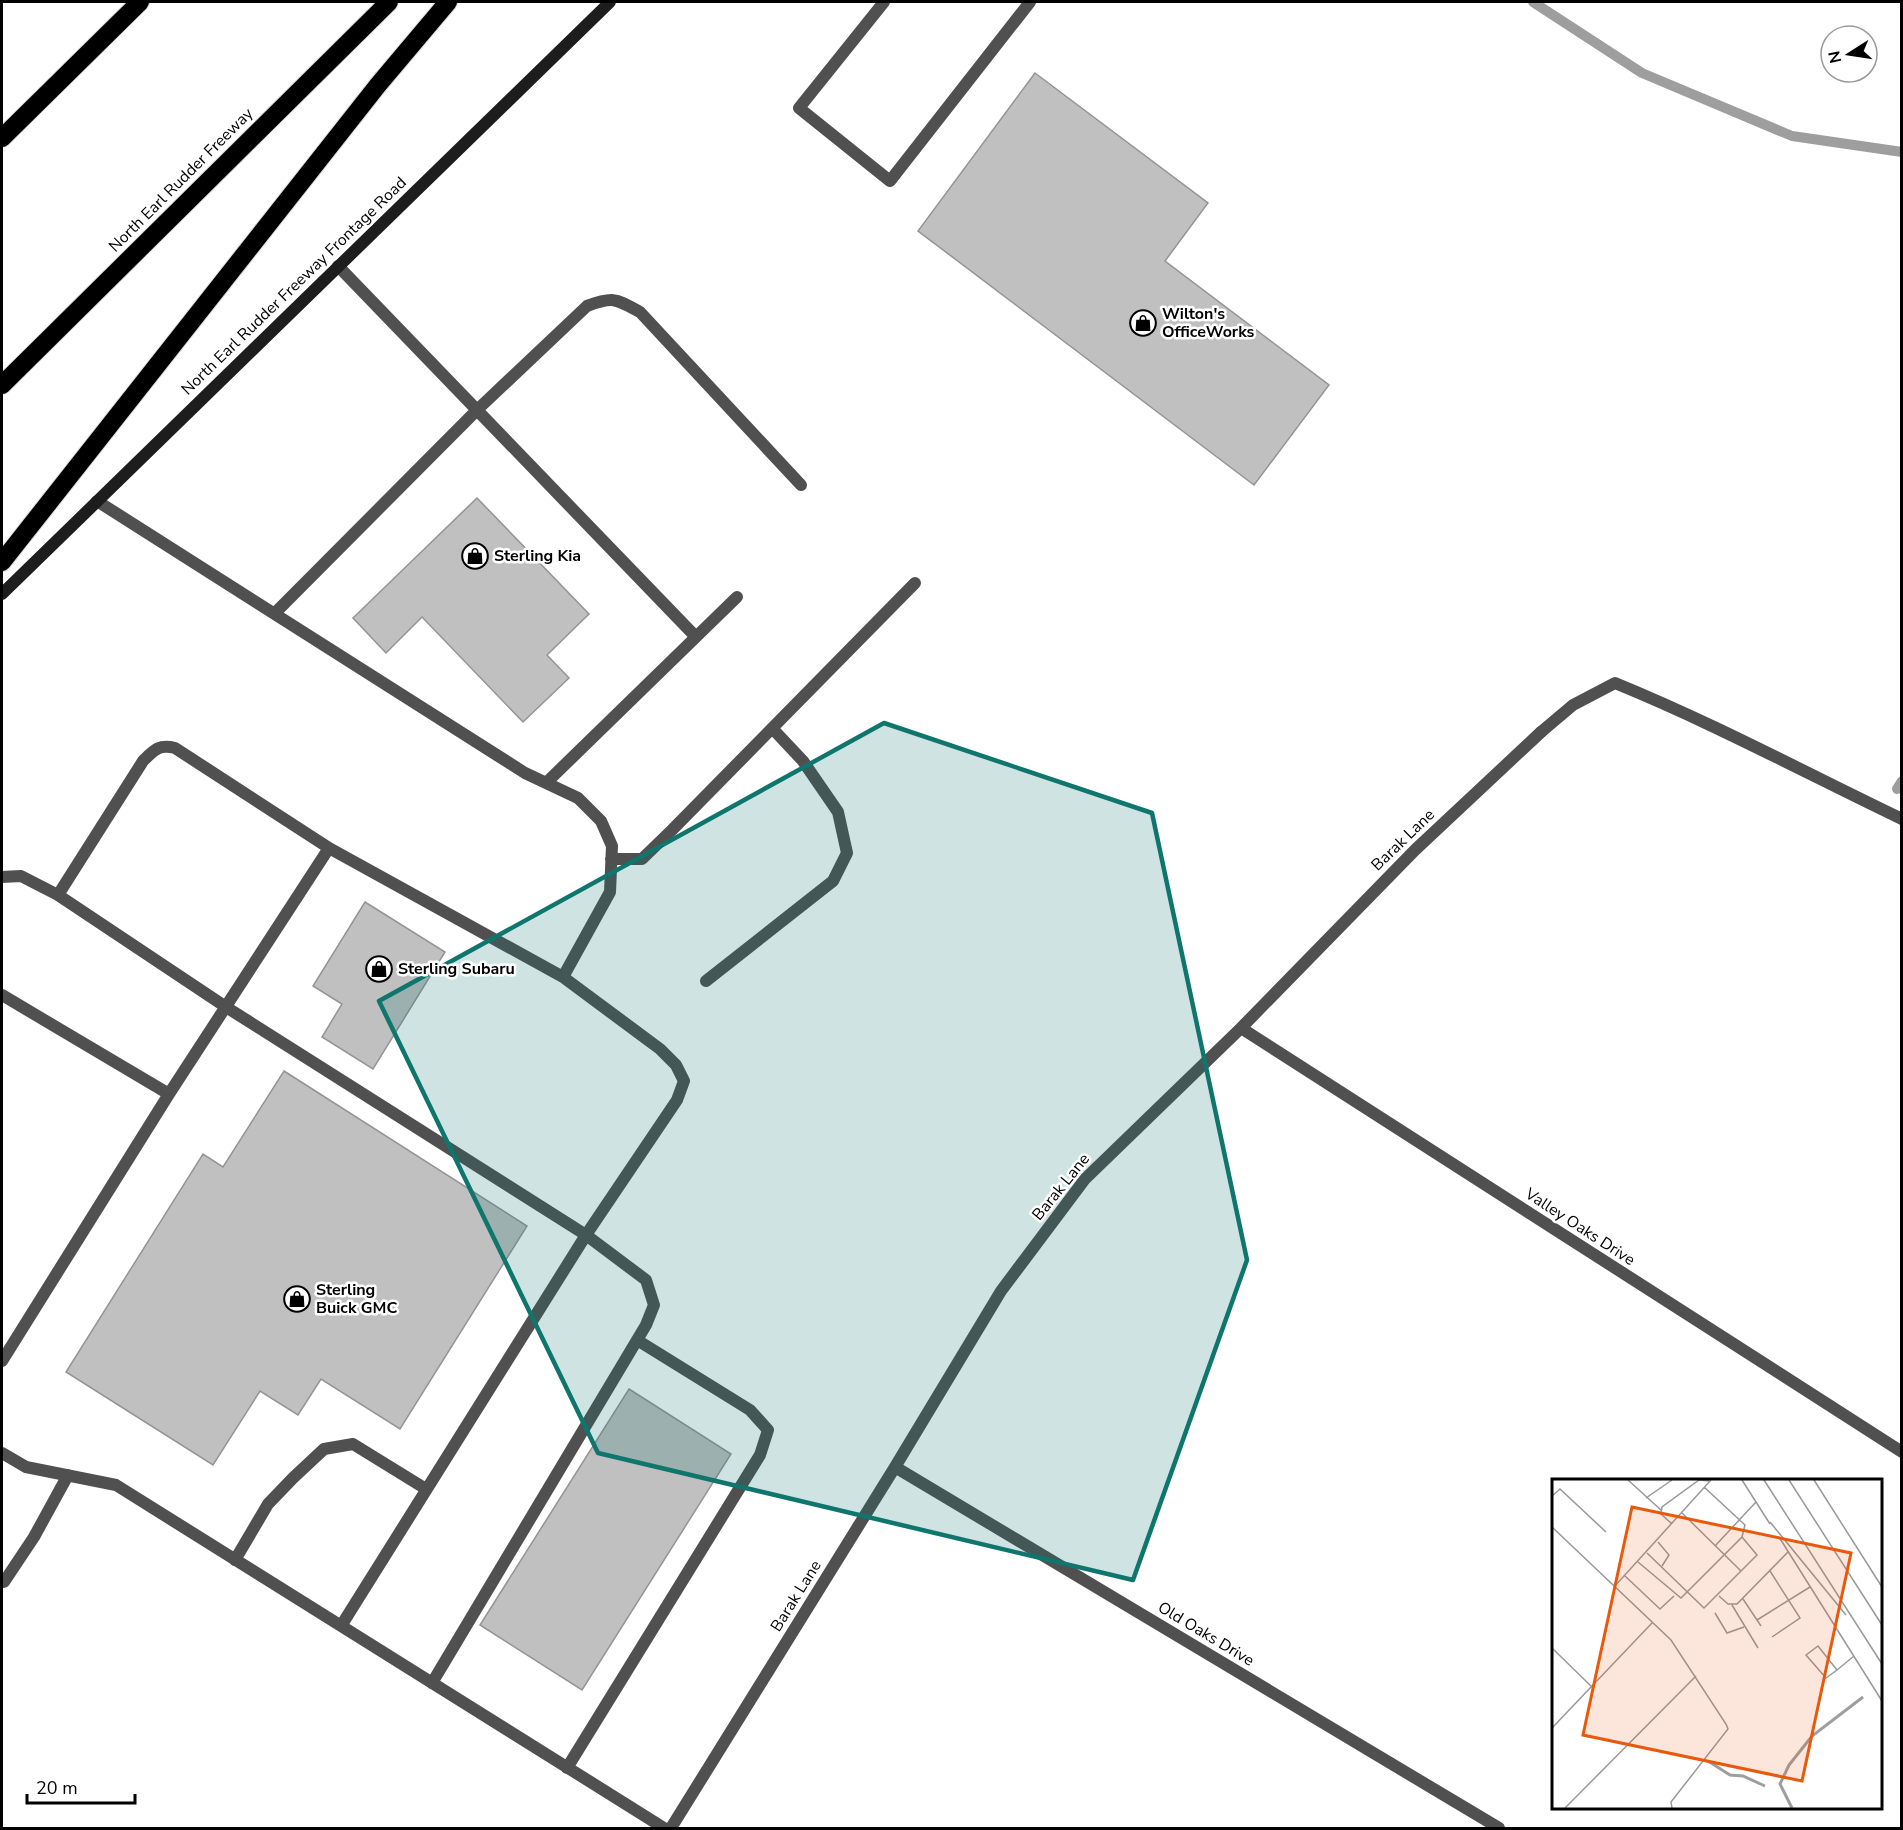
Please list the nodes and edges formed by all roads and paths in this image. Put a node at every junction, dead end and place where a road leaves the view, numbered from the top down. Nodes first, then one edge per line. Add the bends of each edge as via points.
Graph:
1 (140, 2) edge
2 (389, 2) edge
3 (448, 2) edge
4 (610, 2) edge
5 (884, 2) edge
6 (1030, 2) edge
7 (2, 138) edge
8 (338, 266) junction
9 (2, 385) edge
10 (477, 410) junction
11 (801, 485) dead end
12 (97, 501) junction
13 (2, 562) edge
14 (915, 584) dead end
15 (2, 594) edge
16 (737, 597) dead end
17 (275, 614) junction
18 (696, 637) junction
19 (772, 728) junction
20 (546, 783) junction
21 (1902, 819) edge
22 (329, 848) junction
23 (611, 859) junction
24 (2, 877) edge
25 (58, 894) junction
26 (563, 977) junction
27 (706, 981) dead end
28 (2, 996) edge
29 (226, 1007) junction
30 (1241, 1028) junction
31 (169, 1094) junction
32 (586, 1235) junction
33 (637, 1341) junction
34 (2, 1361) edge
35 (1902, 1452) edge
36 (2, 1453) edge
37 (895, 1467) junction
38 (68, 1475) junction
39 (426, 1490) junction
40 (235, 1560) junction
41 (2, 1582) edge
42 (341, 1626) junction
43 (432, 1683) junction
44 (567, 1768) junction
45 (664, 1828) edge
46 (671, 1828) edge
47 (1499, 1828) edge

1 - 7 highway
2 - 9 highway, North Earl Rudder Freeway
3 - 13 highway via 378,85
4 - 8 main road, North Earl Rudder Freeway Frontage Road
5 - 6 street via 799,108 890,181
8 - 10 street
8 - 12 main road, North Earl Rudder Freeway Frontage Road
10 - 11 street via 587,306 616,299 640,312
10 - 17 street
10 - 18 street
12 - 15 main road, North Earl Rudder Freeway Frontage Road
12 - 17 street
14 - 19 street
16 - 18 street
17 - 20 street
18 - 20 street
19 - 23 street via 642,859
19 - 27 street via 803,761 838,812 847,853 833,881
20 - 23 street via 578,798 601,821 612,846
21 - 30 street, Barak Lane via 1681,710 1615,683 1573,705 1541,732 1415,850
22 - 25 street via 175,748 165,746 143,761
22 - 26 street
22 - 29 street
23 - 26 street via 610,892
24 - 25 street via 21,876
25 - 29 street
26 - 32 street via 660,1049 676,1065 684,1081 677,1100
28 - 31 street
29 - 31 street
29 - 32 street
30 - 35 street, Valley Oaks Drive
30 - 37 street, Barak Lane via 1085,1179 1001,1291
31 - 34 street
32 - 33 street via 646,1280 654,1305
32 - 39 street
33 - 43 street
33 - 44 street via 750,1410 768,1430 760,1455
36 - 38 street via 26,1467
37 - 46 street, Barak Lane
37 - 47 street, Old Oaks Drive
38 - 40 street via 116,1485
38 - 41 street via 34,1538
39 - 40 street via 353,1444 324,1449 268,1504
39 - 42 street
40 - 42 street
42 - 43 street
43 - 44 street
44 - 45 street

